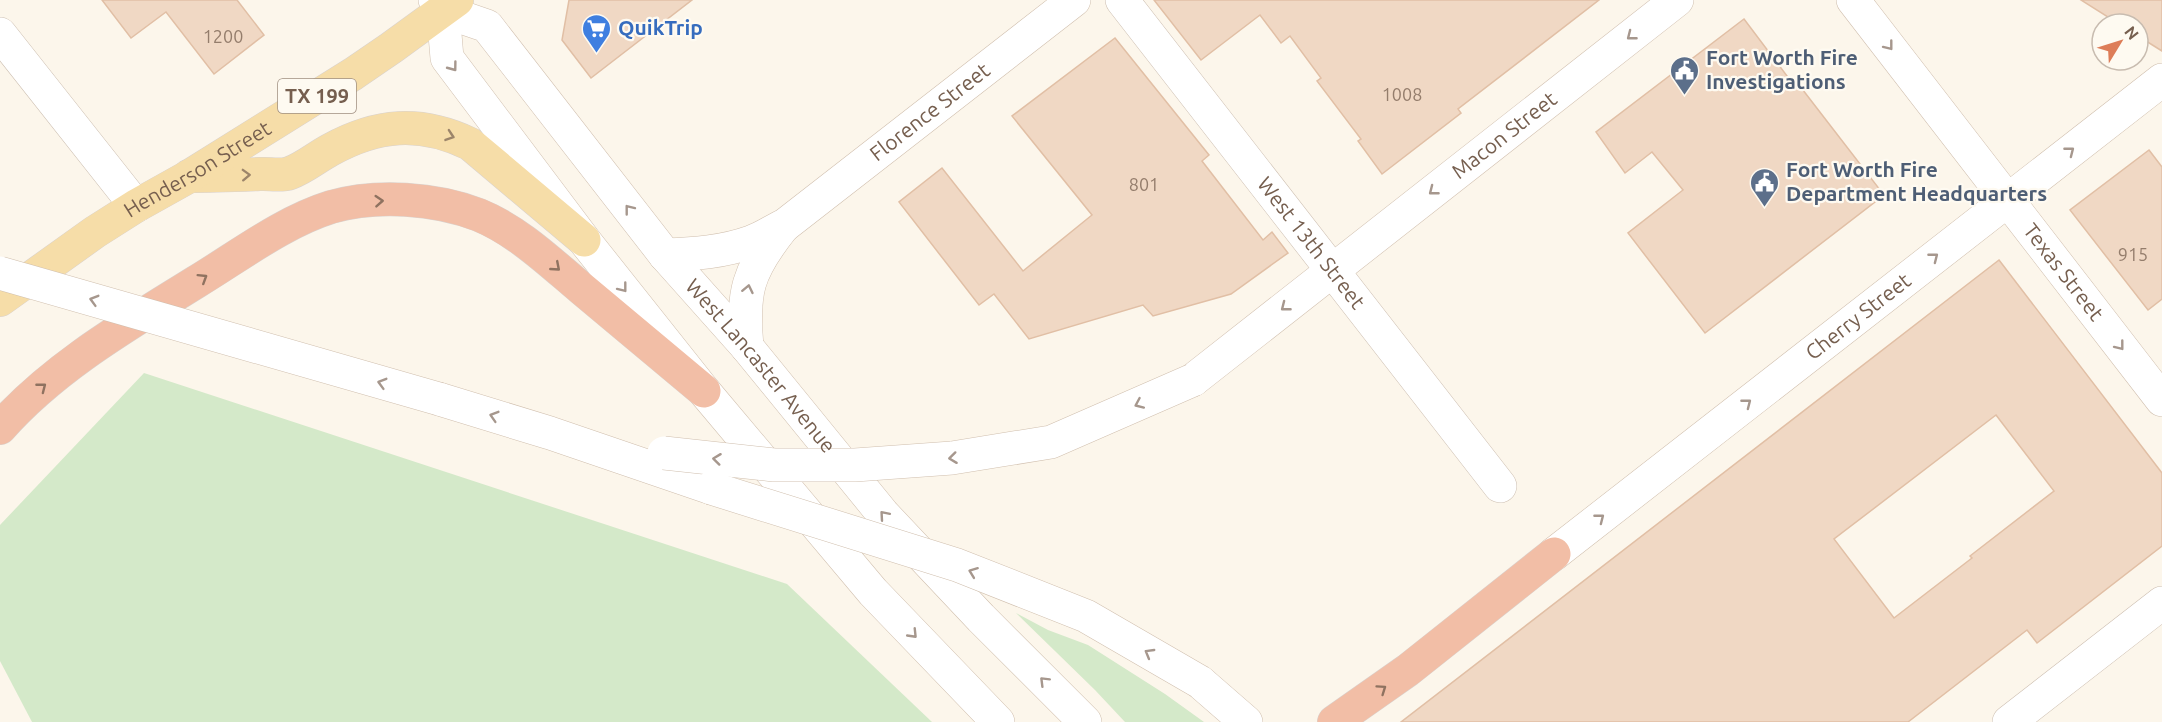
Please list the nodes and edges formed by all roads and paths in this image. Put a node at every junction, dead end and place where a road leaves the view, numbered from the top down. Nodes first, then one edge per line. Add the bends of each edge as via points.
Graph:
1 (1074, 0) edge
2 (1122, 0) edge
3 (1677, 0) edge
4 (1853, 0) edge
5 (445, 4) edge
6 (0, 34) edge
7 (2162, 80) edge
8 (188, 177) junction
9 (2007, 200) junction
10 (136, 206) junction
11 (785, 225) junction
12 (584, 240) junction
13 (665, 255) junction
14 (1331, 271) junction
15 (0, 273) edge
16 (0, 300) edge
17 (747, 347) junction
18 (704, 391) junction
19 (2162, 400) edge
20 (0, 428) edge
21 (549, 433) junction
22 (1500, 486) dead end
23 (1554, 554) joint
24 (2162, 603) edge
25 (998, 722) edge
26 (1085, 722) edge
27 (1246, 722) edge
28 (1334, 722) edge
29 (2009, 722) edge

1 - 11 main road, Florence Street
2 - 14 main road, West 13th Street
3 -> 14 main road, Macon Street
4 -> 9 main road, Texas Street
5 - 8 main road, Henderson Street / TX 199 via 354,74
5 -> 12 main road via 447,58
13 -> 5 main road, West Lancaster Avenue via 487,26
6 - 10 main road
9 -> 7 main road, Cherry Street
8 - 10 main road, Henderson Street / TX 199
8 -> 12 main road via 289,174 361,135 380,129 430,129 470,144
9 -> 19 main road, Texas Street
23 -> 9 main road, Cherry Street
10 - 16 main road, Henderson Street / TX 199
11 - 13 main road, Florence Street via 753,242 730,248
17 -> 11 main road, Florence Street via 744,312 749,282 762,253
12 -> 18 main road
13 - 17 main road, West Lancaster Avenue
14 -> 21 main road, Macon Street, bridge via 1193,380 1051,442 952,458 855,465 774,465 664,453
14 - 22 main road, West 13th Street
21 -> 15 main road, bridge
26 -> 17 main road, West Lancaster Avenue via 883,514
20 -> 18 highway via 31,395 97,346 282,230 332,207 390,200 452,207 507,231 541,254
18 -> 25 main road via 873,592
27 -> 21 main road, bridge via 1200,682 1086,616 957,565
28 -> 23 highway via 1408,670
24 - 29 main road

